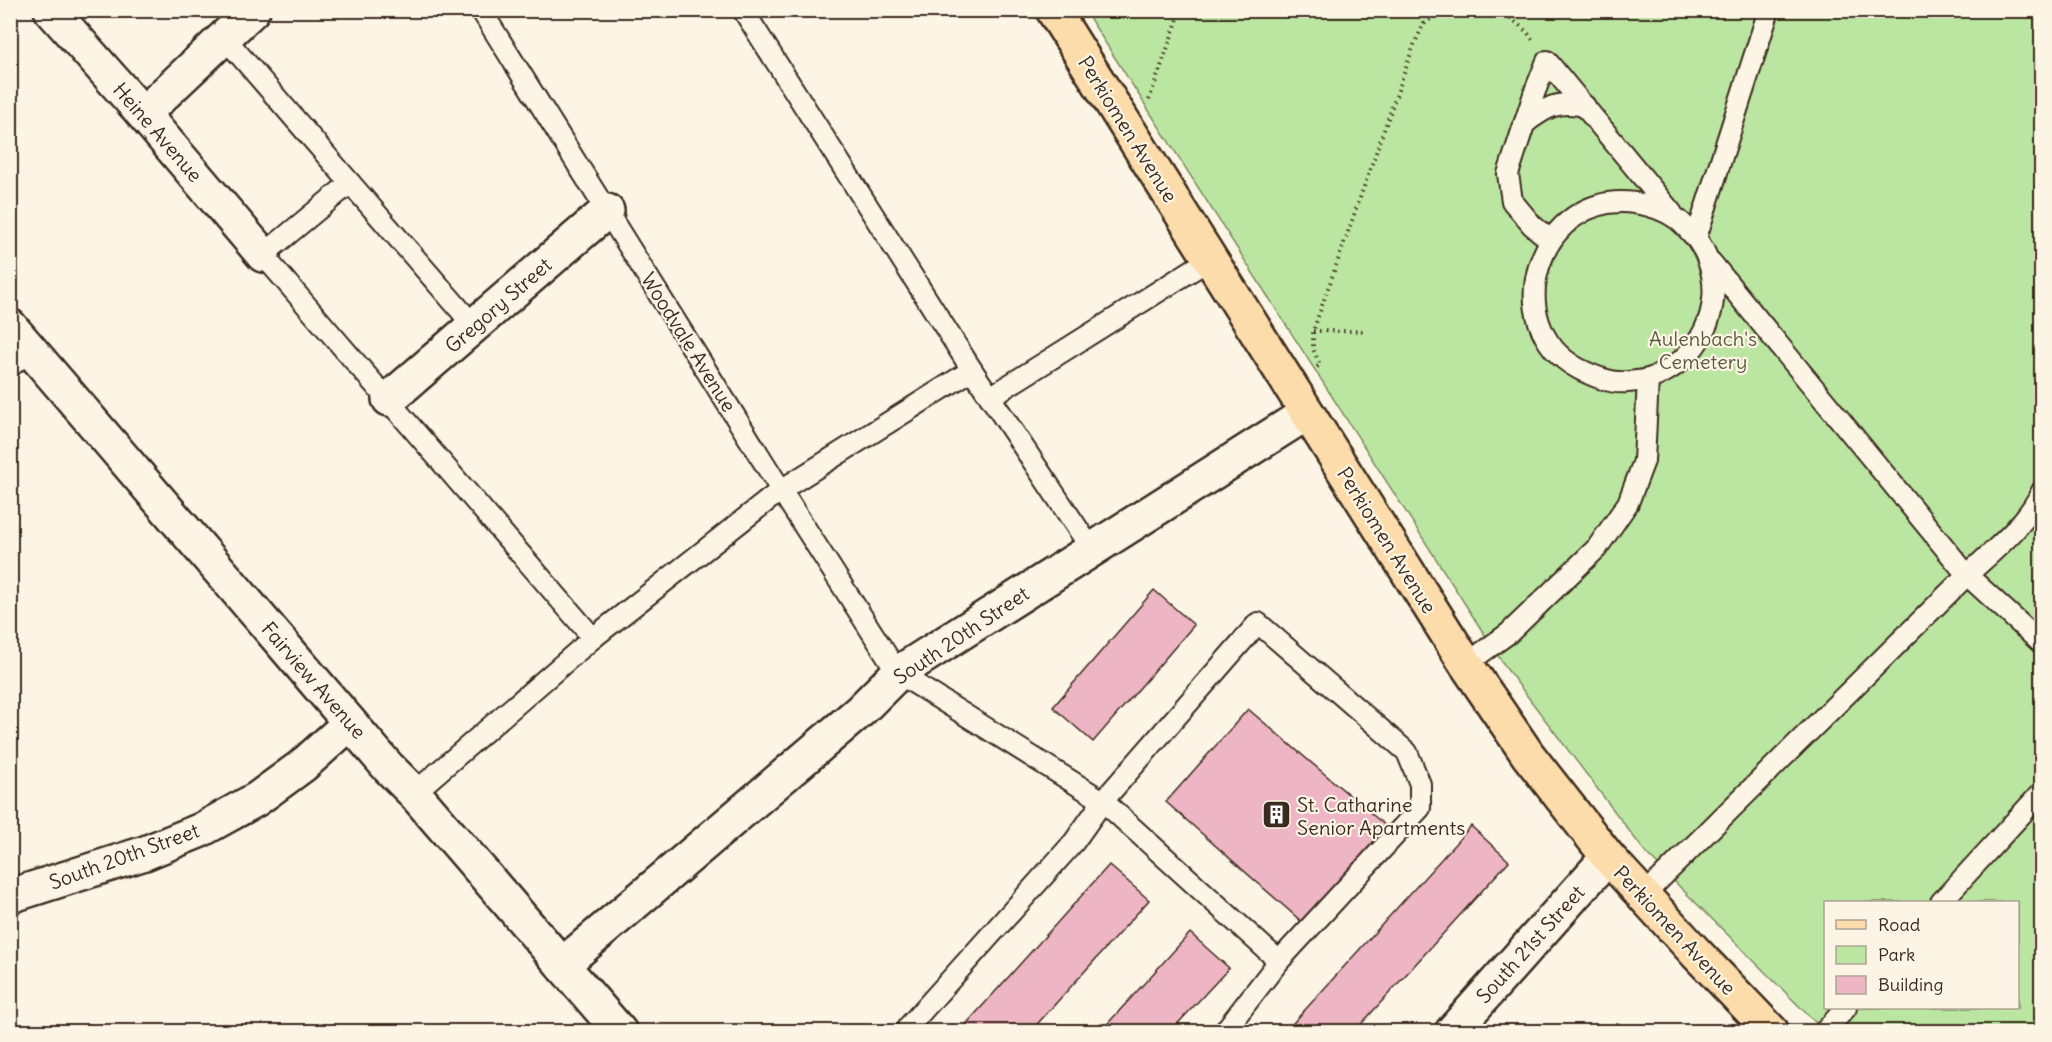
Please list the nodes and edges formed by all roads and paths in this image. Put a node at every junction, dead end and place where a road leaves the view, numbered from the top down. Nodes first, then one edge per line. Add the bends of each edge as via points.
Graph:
1 (51, 10) edge
2 (253, 10) edge
3 (481, 10) edge
4 (743, 10) edge
5 (1053, 10) edge
6 (1181, 10) edge
7 (1427, 10) edge
8 (1442, 10) edge
9 (1501, 10) edge
10 (1769, 10) edge
11 (1423, 24) junction
12 (224, 37) junction
13 (1547, 61) junction
14 (1585, 106) junction
15 (143, 114) junction
16 (1125, 123) junction
17 (1524, 124) junction
18 (350, 183) junction
19 (607, 211) junction
20 (1676, 218) junction
21 (1696, 238) junction
22 (1550, 240) junction
23 (263, 255) junction
24 (1707, 258) junction
25 (1209, 259) junction
26 (474, 326) junction
27 (1313, 331) junction
28 (1364, 331) dead end
29 (17, 347) edge
30 (972, 370) junction
31 (1648, 379) junction
32 (1289, 386) junction
33 (990, 397) junction
34 (388, 399) junction
35 (1307, 414) junction
36 (781, 490) junction
37 (2042, 490) edge
38 (1092, 550) junction
39 (1967, 575) junction
40 (593, 638) junction
41 (2042, 644) edge
42 (1466, 664) junction
43 (898, 673) junction
44 (350, 723) junction
45 (2042, 792) edge
46 (414, 793) junction
47 (1103, 801) junction
48 (1608, 857) junction
49 (10, 896) edge
50 (1643, 896) junction
51 (1943, 901) edge
52 (1279, 961) junction
53 (562, 965) junction
54 (1845, 1009) edge
55 (908, 1027) dead end
56 (620, 1032) edge
57 (1224, 1032) edge
58 (1452, 1032) edge
59 (1772, 1032) edge
60 (1824, 1032) edge

1 - 15 street, Heine Avenue
2 - 12 street
3 - 19 lane, Woodvale Avenue
4 - 30 lane
5 - 16 main road, Perkiomen Avenue
6 - 16 path via 1150,98 1145,108
7 - 11 path
8 - 11 path
9 - 13 path via 1527,32
10 - 21 lane
11 - 27 path
12 - 15 street
12 - 18 lane
13 - 14 lane
13 - 17 lane
14 - 17 lane via 1567,102 1554,105
14 - 20 lane
15 - 23 street, Heine Avenue
16 - 25 main road, Perkiomen Avenue
17 - 22 lane via 1508,174 1512,201
18 - 23 lane
18 - 26 lane
19 - 26 street, Gregory Street
19 - 36 lane, Woodvale Avenue
20 - 21 lane
20 - 22 lane via 1650,205 1622,201 1595,207 1570,219
21 - 24 lane
22 - 31 lane via 1538,265 1534,292 1538,319 1550,344 1569,364 1594,377 1621,382
23 - 34 lane
24 - 31 lane via 1714,288 1710,318 1697,345 1676,366
24 - 39 lane
25 - 32 main road, Perkiomen Avenue
25 - 33 lane
26 - 34 street, Gregory Street
27 - 28 path
27 - 32 path via 1313,349 1320,365
29 - 44 street, Fairview Avenue
30 - 33 lane
30 - 36 lane
31 - 42 lane via 1644,461 1628,503 1597,548 1509,633
32 - 35 main road, Perkiomen Avenue
33 - 38 lane
34 - 40 lane
35 - 38 street, South 20th Street
35 - 42 main road, Perkiomen Avenue
36 - 40 lane
36 - 43 lane, Woodvale Avenue
37 - 39 lane via 2009,537
38 - 43 street, South 20th Street
39 - 41 lane
39 - 50 lane
40 - 46 lane
42 - 48 main road, Perkiomen Avenue via 1528,754
43 - 47 lane
43 - 53 street, South 20th Street via 860,711
44 - 46 street, Fairview Avenue
44 - 49 street, South 20th Street via 257,799 201,830 145,853
45 - 51 lane
46 - 53 street, Fairview Avenue
47 - 52 lane
47 - 52 lane via 1258,622 1407,752 1420,784 1420,808
47 - 55 lane via 1074,842
48 - 50 main road, Perkiomen Avenue
48 - 58 street, South 21st Street
50 - 59 main road, Perkiomen Avenue
52 - 57 lane
53 - 56 street, Fairview Avenue
54 - 60 lane

